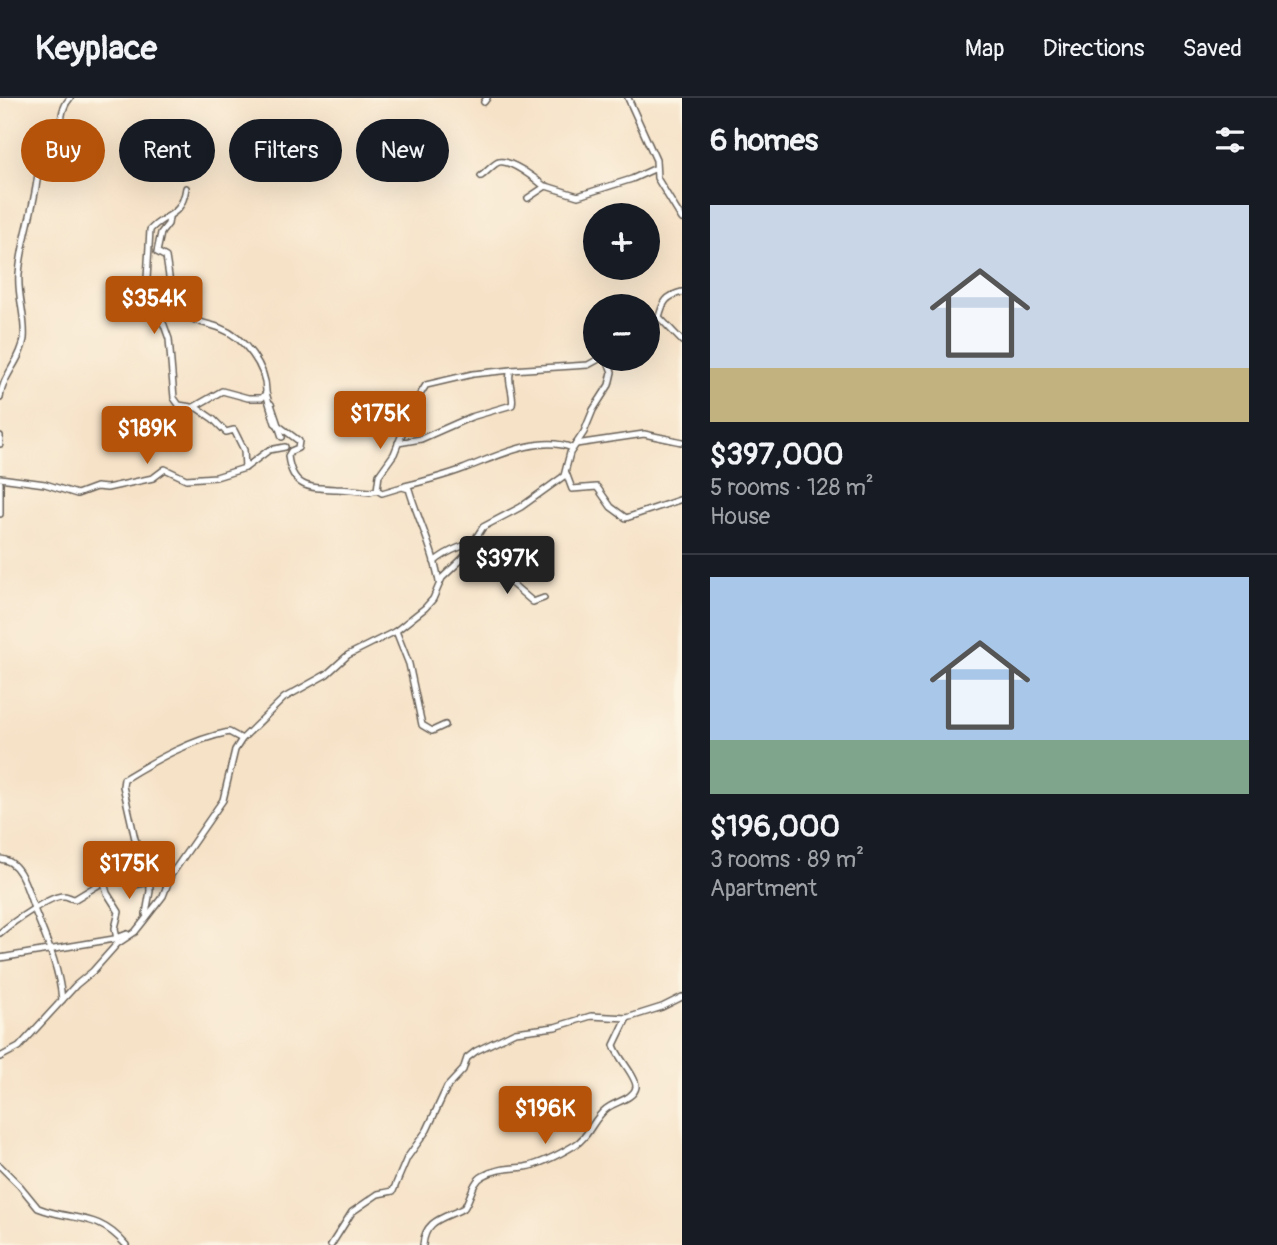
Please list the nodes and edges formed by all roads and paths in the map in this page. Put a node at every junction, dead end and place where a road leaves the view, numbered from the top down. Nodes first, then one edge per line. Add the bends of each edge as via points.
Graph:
1 (70, 98) edge
2 (628, 98) edge
3 (654, 169) junction
4 (481, 176) dead end
5 (544, 186) junction
6 (186, 188) dead end
7 (528, 198) dead end
8 (169, 218) junction
9 (682, 219) edge
10 (681, 292) edge
11 (660, 313) edge
12 (660, 318) edge
13 (682, 341) edge
14 (583, 365) edge
15 (511, 370) junction
16 (612, 371) edge
17 (264, 396) junction
18 (0, 398) edge
19 (269, 403) junction
20 (194, 407) junction
21 (275, 423) junction
22 (280, 429) junction
23 (0, 436) edge
24 (282, 438) junction
25 (682, 442) edge
26 (398, 443) junction
27 (0, 444) edge
28 (574, 446) junction
29 (285, 447) junction
30 (288, 456) junction
31 (245, 468) junction
32 (566, 473) junction
33 (0, 480) edge
34 (405, 486) junction
35 (377, 490) junction
36 (682, 499) edge
37 (0, 514) edge
38 (472, 544) junction
39 (434, 562) junction
40 (439, 582) junction
41 (544, 598) dead end
42 (396, 631) junction
43 (445, 725) dead end
44 (242, 739) junction
45 (0, 859) edge
46 (170, 875) junction
47 (103, 879) junction
48 (149, 883) junction
49 (34, 909) junction
50 (146, 916) junction
51 (0, 933) edge
52 (118, 940) junction
53 (51, 948) junction
54 (0, 958) edge
55 (682, 997) edge
56 (62, 1000) junction
57 (626, 1018) junction
58 (0, 1057) edge
59 (0, 1166) edge
60 (126, 1245) edge
61 (331, 1245) edge
62 (423, 1245) edge

1 - 18 street via 62,108 58,136 39,163 19,277 24,341 2,384
2 - 3 street via 656,160
3 - 5 street via 579,196
3 - 9 street
4 - 5 street via 502,162 524,170
5 - 7 street
6 - 8 street via 180,207
8 - 17 street via 158,252 166,257 173,296 182,301 191,318 226,330 242,342 262,374
8 - 20 street via 156,224 149,236 146,295 169,339 174,398 179,405
10 - 11 street via 663,302
12 - 13 street
14 - 15 street
15 - 26 street via 426,384
15 - 26 street via 512,405
16 - 28 street via 609,385
17 - 19 street
17 - 20 street via 248,398 222,391
19 - 21 street
19 - 22 street
20 - 31 street via 226,432 235,432 244,450
21 - 22 street
21 - 24 street
22 - 24 street
22 - 30 street via 299,441
23 - 27 street
24 - 29 street
25 - 28 street via 644,434
26 - 35 street via 379,475
28 - 32 street
28 - 34 street via 552,444 510,451
29 - 30 street
29 - 31 street via 269,450
30 - 35 street via 294,476 306,486
31 - 33 street via 199,479 164,469 153,478 77,494 46,484
32 - 36 street via 572,489 597,486 611,507 626,518
32 - 38 street via 531,501 486,524
33 - 37 street
34 - 35 street via 385,493
34 - 39 street
38 - 39 street
38 - 40 street
38 - 41 street via 488,545 510,582 533,602
39 - 40 street
40 - 42 street via 429,604
42 - 43 street via 422,725 432,731
42 - 44 street via 348,655 327,674 292,692
44 - 46 street via 223,800
44 - 48 street via 229,732 200,740 124,779
45 - 49 street via 8,860 22,876
46 - 48 street
46 - 50 street via 162,898
47 - 48 street via 126,880 133,886
47 - 49 street via 75,899 62,896
47 - 52 street via 119,912
48 - 50 street
49 - 51 street
49 - 53 street
50 - 52 street via 138,929
52 - 53 street
52 - 56 street
53 - 54 street
53 - 56 street
55 - 57 street
56 - 58 street via 23,1043
57 - 61 street via 590,1016 515,1032 467,1058 407,1158 393,1191 378,1194 352,1212
57 - 62 street via 614,1045 634,1079 633,1094 599,1115 573,1147 533,1165 503,1168 481,1177 464,1208 441,1216 429,1227
59 - 60 street via 38,1209 107,1227

